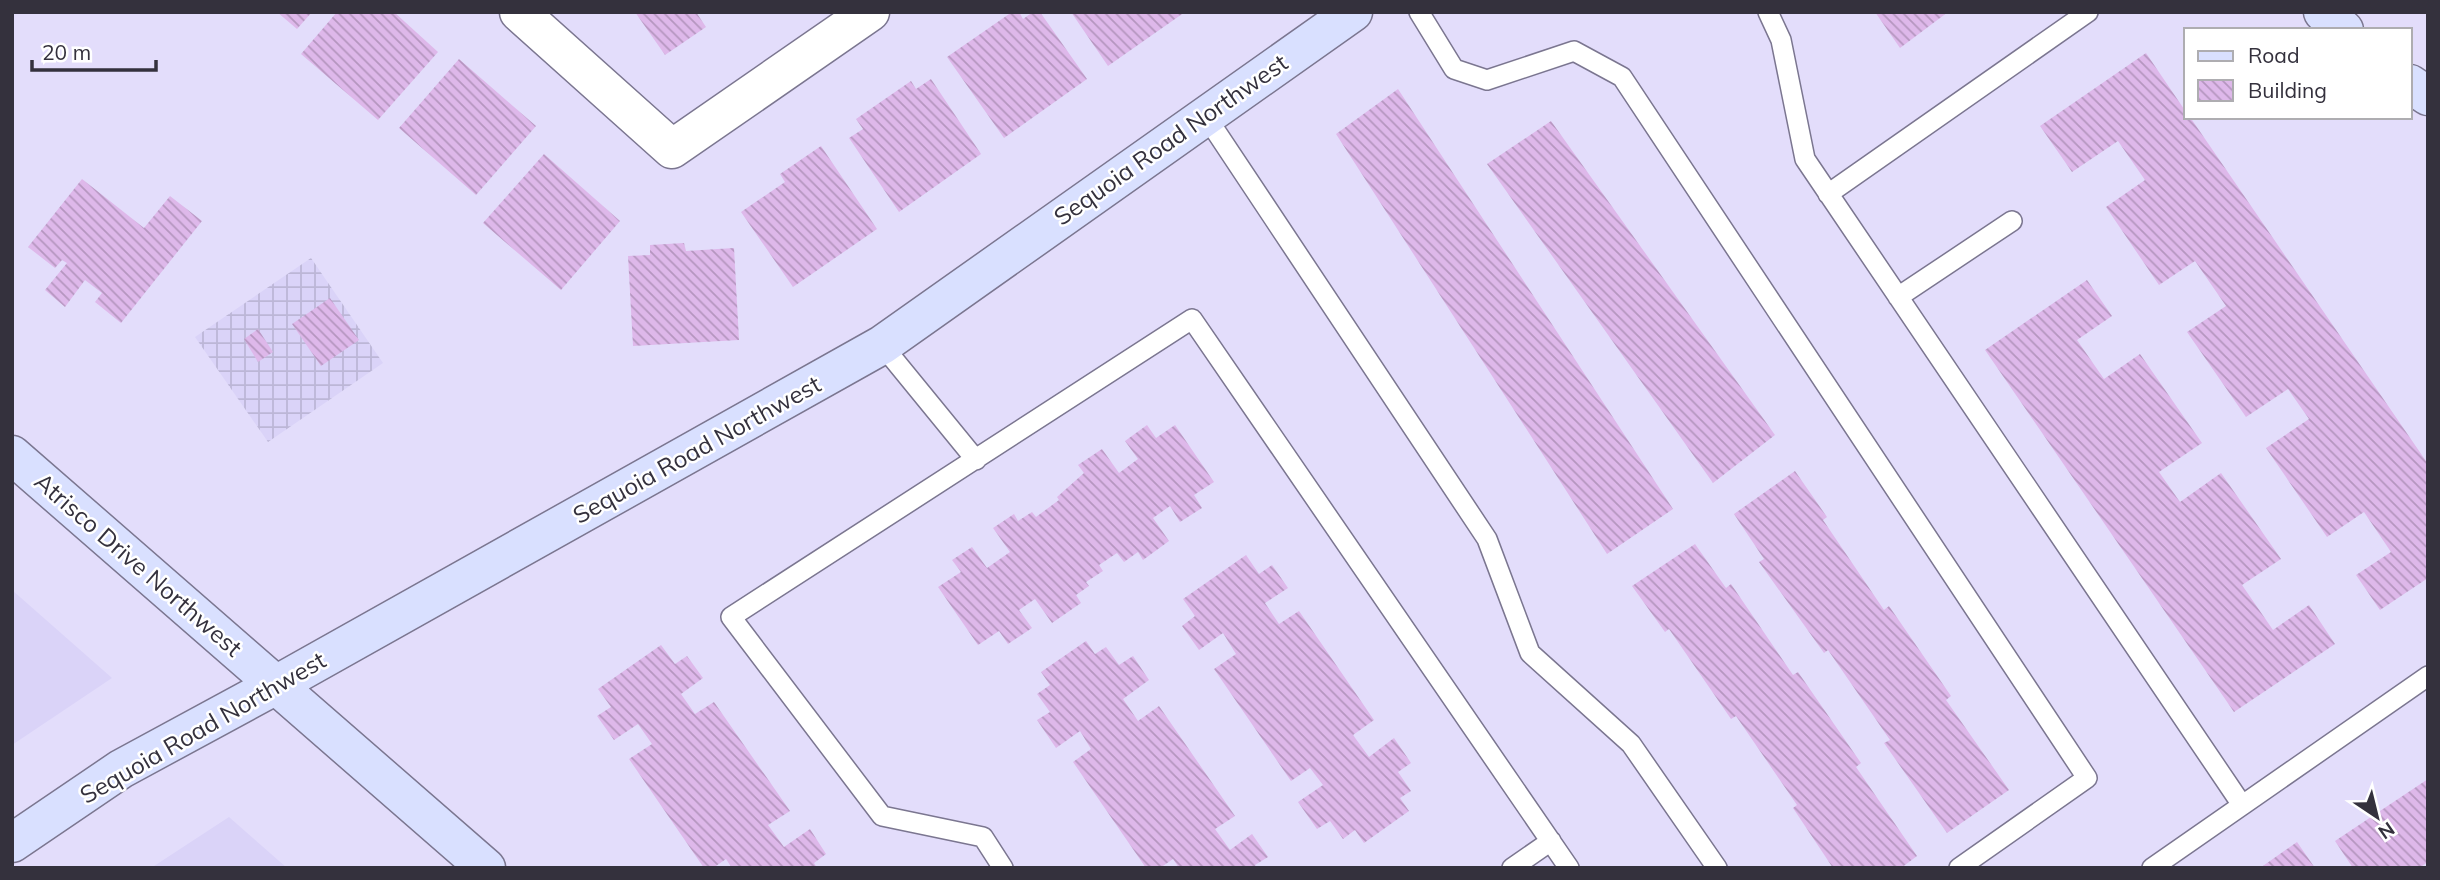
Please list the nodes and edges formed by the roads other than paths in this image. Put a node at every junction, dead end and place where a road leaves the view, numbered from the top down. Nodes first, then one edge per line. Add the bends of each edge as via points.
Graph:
1 (519, 12) edge
2 (870, 12) edge
3 (1353, 12) edge
4 (1419, 12) edge
5 (1768, 12) edge
6 (2088, 12) edge
7 (2323, 12) edge
8 (2342, 28) edge
9 (2412, 84) edge
10 (2428, 96) edge
11 (1205, 115) junction
12 (1828, 194) junction
13 (2012, 221) dead end
14 (1898, 297) junction
15 (882, 345) junction
16 (12, 455) edge
17 (976, 460) junction
18 (2428, 676) edge
19 (276, 685) junction
20 (2242, 805) junction
21 (1551, 841) junction
22 (12, 842) edge
23 (486, 868) edge
24 (1003, 868) edge
25 (1512, 868) edge
26 (1569, 868) edge
27 (1717, 868) edge
28 (1959, 868) edge
29 (2152, 868) edge

1 - 2 street via 672,149
3 - 11 street, Sequoia Road Northwest
4 - 28 lane via 1454,69 1487,80 1574,51 1622,77 2087,778
5 - 12 lane via 1781,40 1805,159
6 - 12 lane
7 - 8 street
9 - 10 street
11 - 15 street, Sequoia Road Northwest
11 - 27 lane via 1487,539 1530,653 1631,744
12 - 14 lane
13 - 14 lane
14 - 20 lane
15 - 17 lane
15 - 19 street, Sequoia Road Northwest
16 - 19 street, Atrisco Drive Northwest
17 - 21 lane via 1192,319
17 - 24 lane via 731,617 882,816 983,837
18 - 20 lane
19 - 22 street, Sequoia Road Northwest via 121,769
19 - 23 street, Atrisco Drive Northwest
20 - 29 lane
21 - 25 lane
21 - 26 lane

